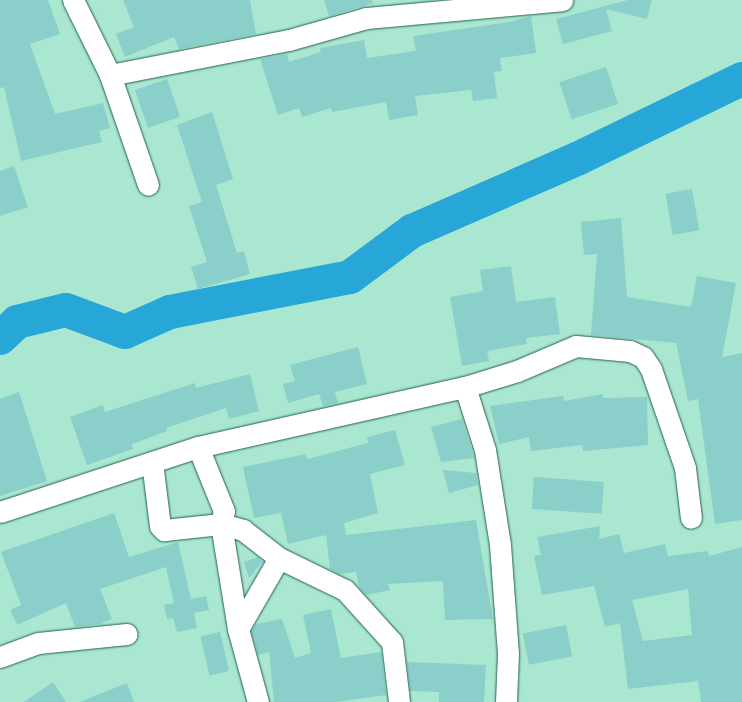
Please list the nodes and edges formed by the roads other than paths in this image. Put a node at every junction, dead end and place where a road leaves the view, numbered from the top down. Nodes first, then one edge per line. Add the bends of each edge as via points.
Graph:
1 (73, 0) edge
2 (562, 0) edge
3 (110, 75) junction
4 (148, 185) dead end
5 (465, 387) junction
6 (198, 447) junction
7 (152, 462) junction
8 (0, 512) edge
9 (691, 518) dead end
10 (220, 524) junction
11 (279, 558) junction
12 (238, 629) junction
13 (126, 634) dead end
14 (0, 657) edge
15 (258, 702) edge
16 (399, 702) edge
17 (506, 702) edge

1 - 3 street
2 - 3 street via 366,18 289,40
3 - 4 street
5 - 6 street
5 - 9 street via 517,371 576,346 630,351 643,357 651,369 685,468
5 - 17 street via 485,450 500,545 508,654
6 - 7 street
6 - 10 street via 224,511
7 - 8 street
7 - 10 street via 160,526 164,530
10 - 11 street via 243,530
10 - 12 street
11 - 12 street
11 - 16 street via 345,590 392,642
12 - 15 street
13 - 14 street via 38,643

